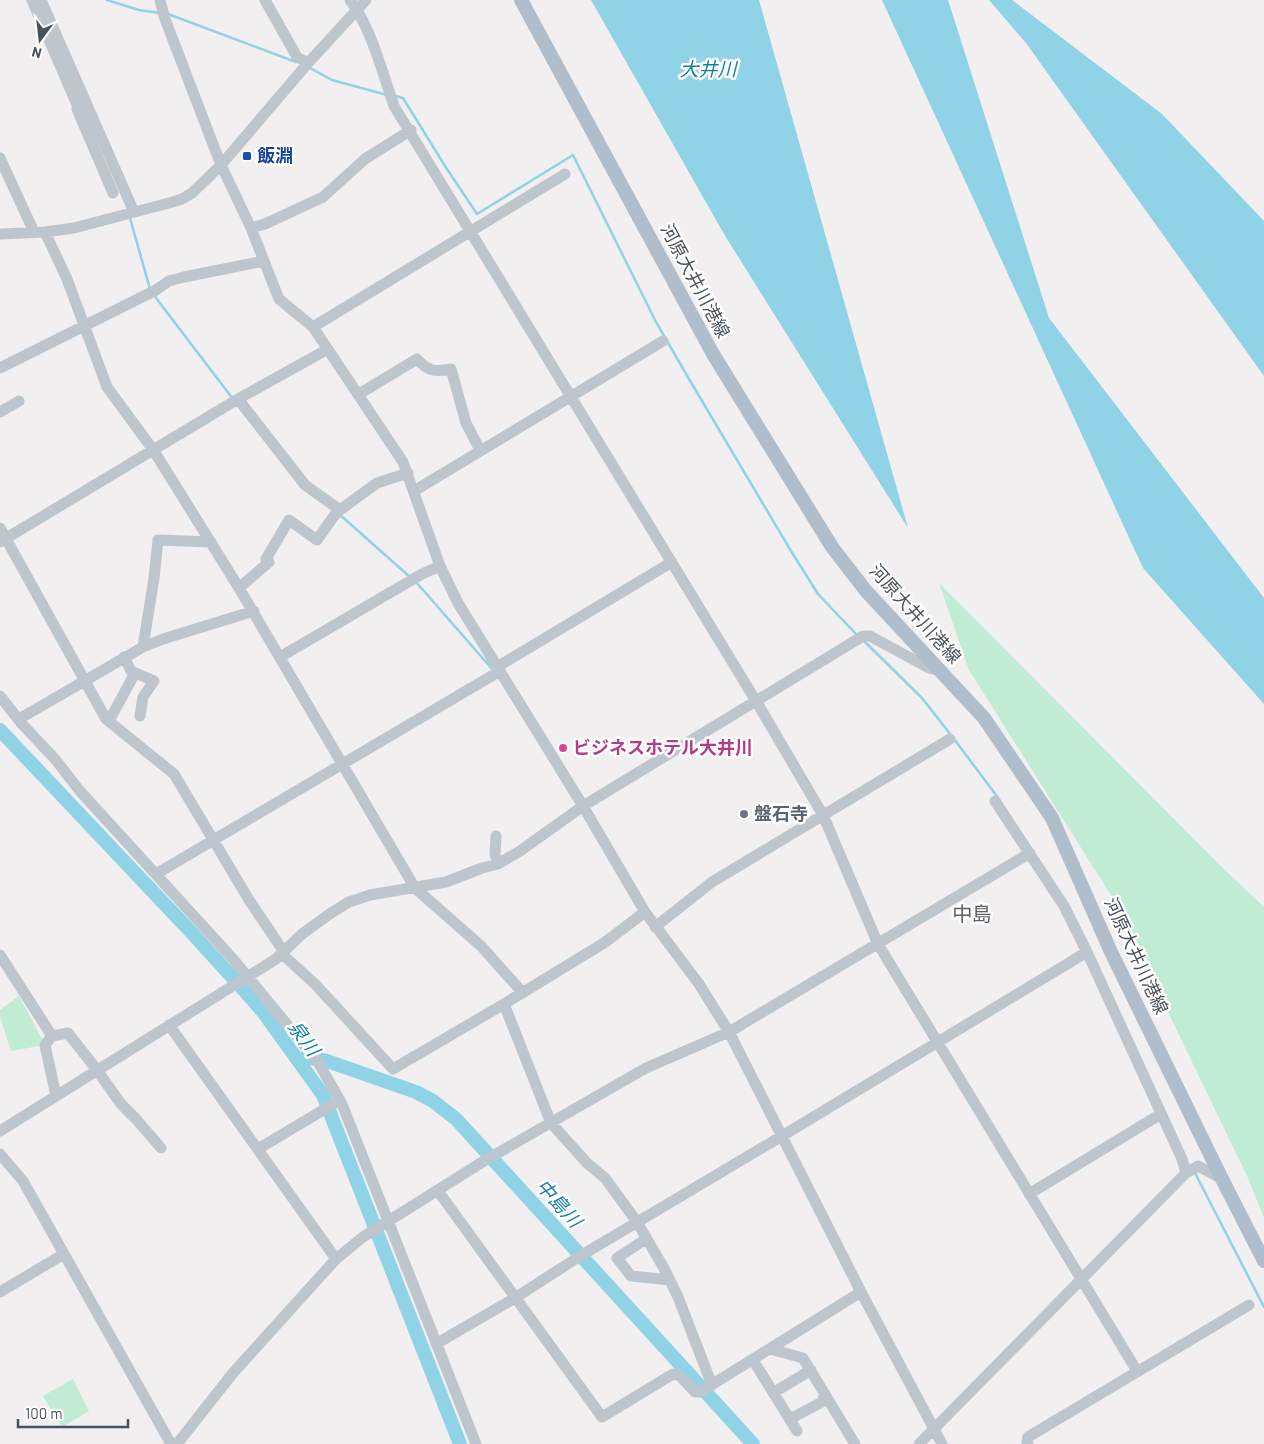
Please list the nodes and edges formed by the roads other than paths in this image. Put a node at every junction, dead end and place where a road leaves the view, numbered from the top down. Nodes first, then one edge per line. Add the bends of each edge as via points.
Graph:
1 (32, 0) edge
2 (41, 0) edge
3 (265, 0) edge
4 (350, 0) edge
5 (366, 0) edge
6 (521, 0) edge
7 (162, 9) edge
8 (358, 10) junction
9 (306, 66) junction
10 (411, 130) junction
11 (0, 158) edge
12 (221, 165) junction
13 (565, 174) dead end
14 (113, 193) dead end
15 (130, 213) junction
16 (251, 228) junction
17 (471, 231) junction
18 (39, 232) junction
19 (0, 234) edge
20 (264, 261) junction
21 (85, 326) junction
22 (312, 327) junction
23 (663, 341) dead end
24 (328, 349) junction
25 (0, 368) edge
26 (359, 394) junction
27 (571, 395) junction
28 (20, 401) dead end
29 (235, 401) junction
30 (0, 412) edge
31 (154, 450) junction
32 (480, 450) junction
33 (408, 474) junction
34 (414, 491) junction
35 (338, 512) junction
36 (2, 536) edge
37 (211, 542) junction
38 (672, 562) junction
39 (440, 566) junction
40 (239, 588) junction
41 (254, 611) junction
42 (143, 646) junction
43 (124, 657) junction
44 (280, 657) junction
45 (940, 670) junction
46 (497, 671) junction
47 (135, 673) junction
48 (84, 680) junction
49 (0, 696) edge
50 (756, 701) junction
51 (140, 716) dead end
52 (19, 719) junction
53 (109, 721) junction
54 (950, 739) dead end
55 (342, 764) junction
56 (995, 801) dead end
57 (580, 808) junction
58 (823, 814) junction
59 (496, 836) dead end
60 (212, 840) junction
61 (1030, 853) junction
62 (498, 864) junction
63 (156, 874) junction
64 (415, 888) junction
65 (645, 912) junction
66 (656, 927) junction
67 (878, 944) junction
68 (1087, 952) junction
69 (283, 953) junction
70 (0, 955) edge
71 (248, 976) junction
72 (523, 993) junction
73 (504, 1004) junction
74 (169, 1025) junction
75 (729, 1032) junction
76 (52, 1036) junction
77 (937, 1042) junction
78 (97, 1070) junction
79 (56, 1096) junction
80 (339, 1100) junction
81 (1161, 1114) junction
82 (551, 1123) junction
83 (0, 1131) edge
84 (782, 1136) junction
85 (161, 1148) dead end
86 (258, 1149) junction
87 (0, 1154) edge
88 (1191, 1171) junction
89 (1222, 1179) junction
90 (438, 1191) junction
91 (1030, 1194) junction
92 (387, 1220) junction
93 (637, 1222) junction
94 (646, 1239) junction
95 (64, 1254) junction
96 (336, 1259) junction
97 (1264, 1261) edge
98 (670, 1280) junction
99 (1081, 1280) junction
100 (0, 1292) edge
101 (861, 1292) junction
102 (515, 1298) junction
103 (1249, 1305) dead end
104 (436, 1344) junction
105 (770, 1349) junction
106 (753, 1360) junction
107 (811, 1370) junction
108 (1137, 1371) junction
109 (712, 1385) junction
110 (773, 1392) junction
111 (825, 1394) junction
112 (790, 1419) junction
113 (933, 1429) junction
114 (797, 1431) dead end
115 (170, 1444) edge
116 (177, 1444) edge
117 (476, 1444) edge
118 (855, 1444) edge
119 (918, 1444) edge
120 (942, 1444) edge
121 (1028, 1444) edge

1 - 14 street
2 - 15 street
3 - 9 street via 297,57
4 - 8 street
5 - 8 street
6 - 45 main road, 河原大井川港線 via 713,354 832,547 866,591
7 - 12 street
8 - 9 street
8 - 10 street via 392,98
9 - 12 street
10 - 16 street via 365,159 323,197
10 - 17 street
11 - 18 street
12 - 15 street via 200,187 182,199
12 - 16 street
13 - 17 street
15 - 18 street via 74,228
16 - 20 street
17 - 22 street
17 - 27 street
18 - 19 street
18 - 21 street via 67,279
20 - 21 street via 169,282
20 - 22 street via 279,299
21 - 25 street
21 - 31 street via 107,387
22 - 24 street
23 - 27 street
24 - 26 street
24 - 29 street
26 - 32 street via 417,359 425,368 437,372 451,369 466,422
26 - 33 street
27 - 32 street
27 - 38 street
28 - 30 street
29 - 31 street
29 - 35 street via 305,485
31 - 36 street
31 - 37 street
32 - 34 street
33 - 34 street
33 - 35 street via 377,483
34 - 39 street
35 - 40 street via 317,540 289,520 266,559 269,562
36 - 48 street
37 - 40 street
37 - 42 street via 158,540
38 - 46 street
38 - 50 street
39 - 44 street
39 - 46 street
40 - 41 street
41 - 42 street
41 - 44 street
42 - 43 street
43 - 47 street
43 - 48 street
44 - 55 street
45 - 50 street via 929,668 870,636 860,638
45 - 89 main road, 河原大井川港線 via 984,718 1052,818 1111,952
46 - 55 street
46 - 57 street
47 - 51 street via 154,682 143,697
47 - 53 street
48 - 52 street
48 - 53 street
49 - 52 street
50 - 57 street
50 - 58 street
52 - 63 street
53 - 60 street via 174,774
54 - 58 street
55 - 60 street
55 - 64 street
56 - 61 street
57 - 62 street
57 - 65 street
58 - 66 street via 712,882
58 - 67 street
59 - 62 street
60 - 63 street
60 - 69 street
61 - 67 street
61 - 68 street via 1064,906
62 - 64 street via 446,882
63 - 71 street
64 - 69 street via 349,902 302,934
64 - 72 street via 480,946
65 - 66 street
65 - 72 street via 604,943
66 - 75 street via 699,984
67 - 75 street
67 - 77 street
68 - 77 street
68 - 81 street
69 - 71 street
69 - 73 street via 393,1069
70 - 76 street
71 - 74 street
71 - 80 street via 318,1062
72 - 73 street
73 - 82 street
74 - 78 street
74 - 86 street
75 - 82 street via 646,1068
75 - 84 street
76 - 78 street via 68,1033
76 - 79 street via 45,1045
77 - 84 street
77 - 91 street
78 - 79 street
78 - 85 street via 120,1104
79 - 83 street
80 - 86 street
80 - 92 street
81 - 88 street
81 - 91 street
82 - 90 street
82 - 93 street via 587,1163 606,1178
84 - 93 street
84 - 101 street
86 - 96 street
87 - 95 street via 23,1181
88 - 89 street via 1198,1166
88 - 99 street
89 - 97 main road, 河原大井川港線
90 - 92 street
90 - 102 street
91 - 99 street
92 - 96 street
92 - 104 street
93 - 94 street
93 - 102 street
94 - 98 street
94 - 98 street via 617,1258 631,1276
95 - 100 street
95 - 115 street
96 - 116 street via 233,1373
98 - 109 street
99 - 108 street
99 - 113 street
101 - 105 street
101 - 113 street
102 - 104 street
102 - 109 street via 602,1417 673,1374 680,1376 694,1392
103 - 108 street
104 - 117 street
105 - 106 street
105 - 107 street via 803,1358
106 - 109 street
106 - 110 street
107 - 110 street
107 - 111 street
108 - 121 street via 1028,1438
110 - 112 street
111 - 112 street via 822,1402
111 - 118 street
112 - 114 street
113 - 119 street
113 - 120 street

